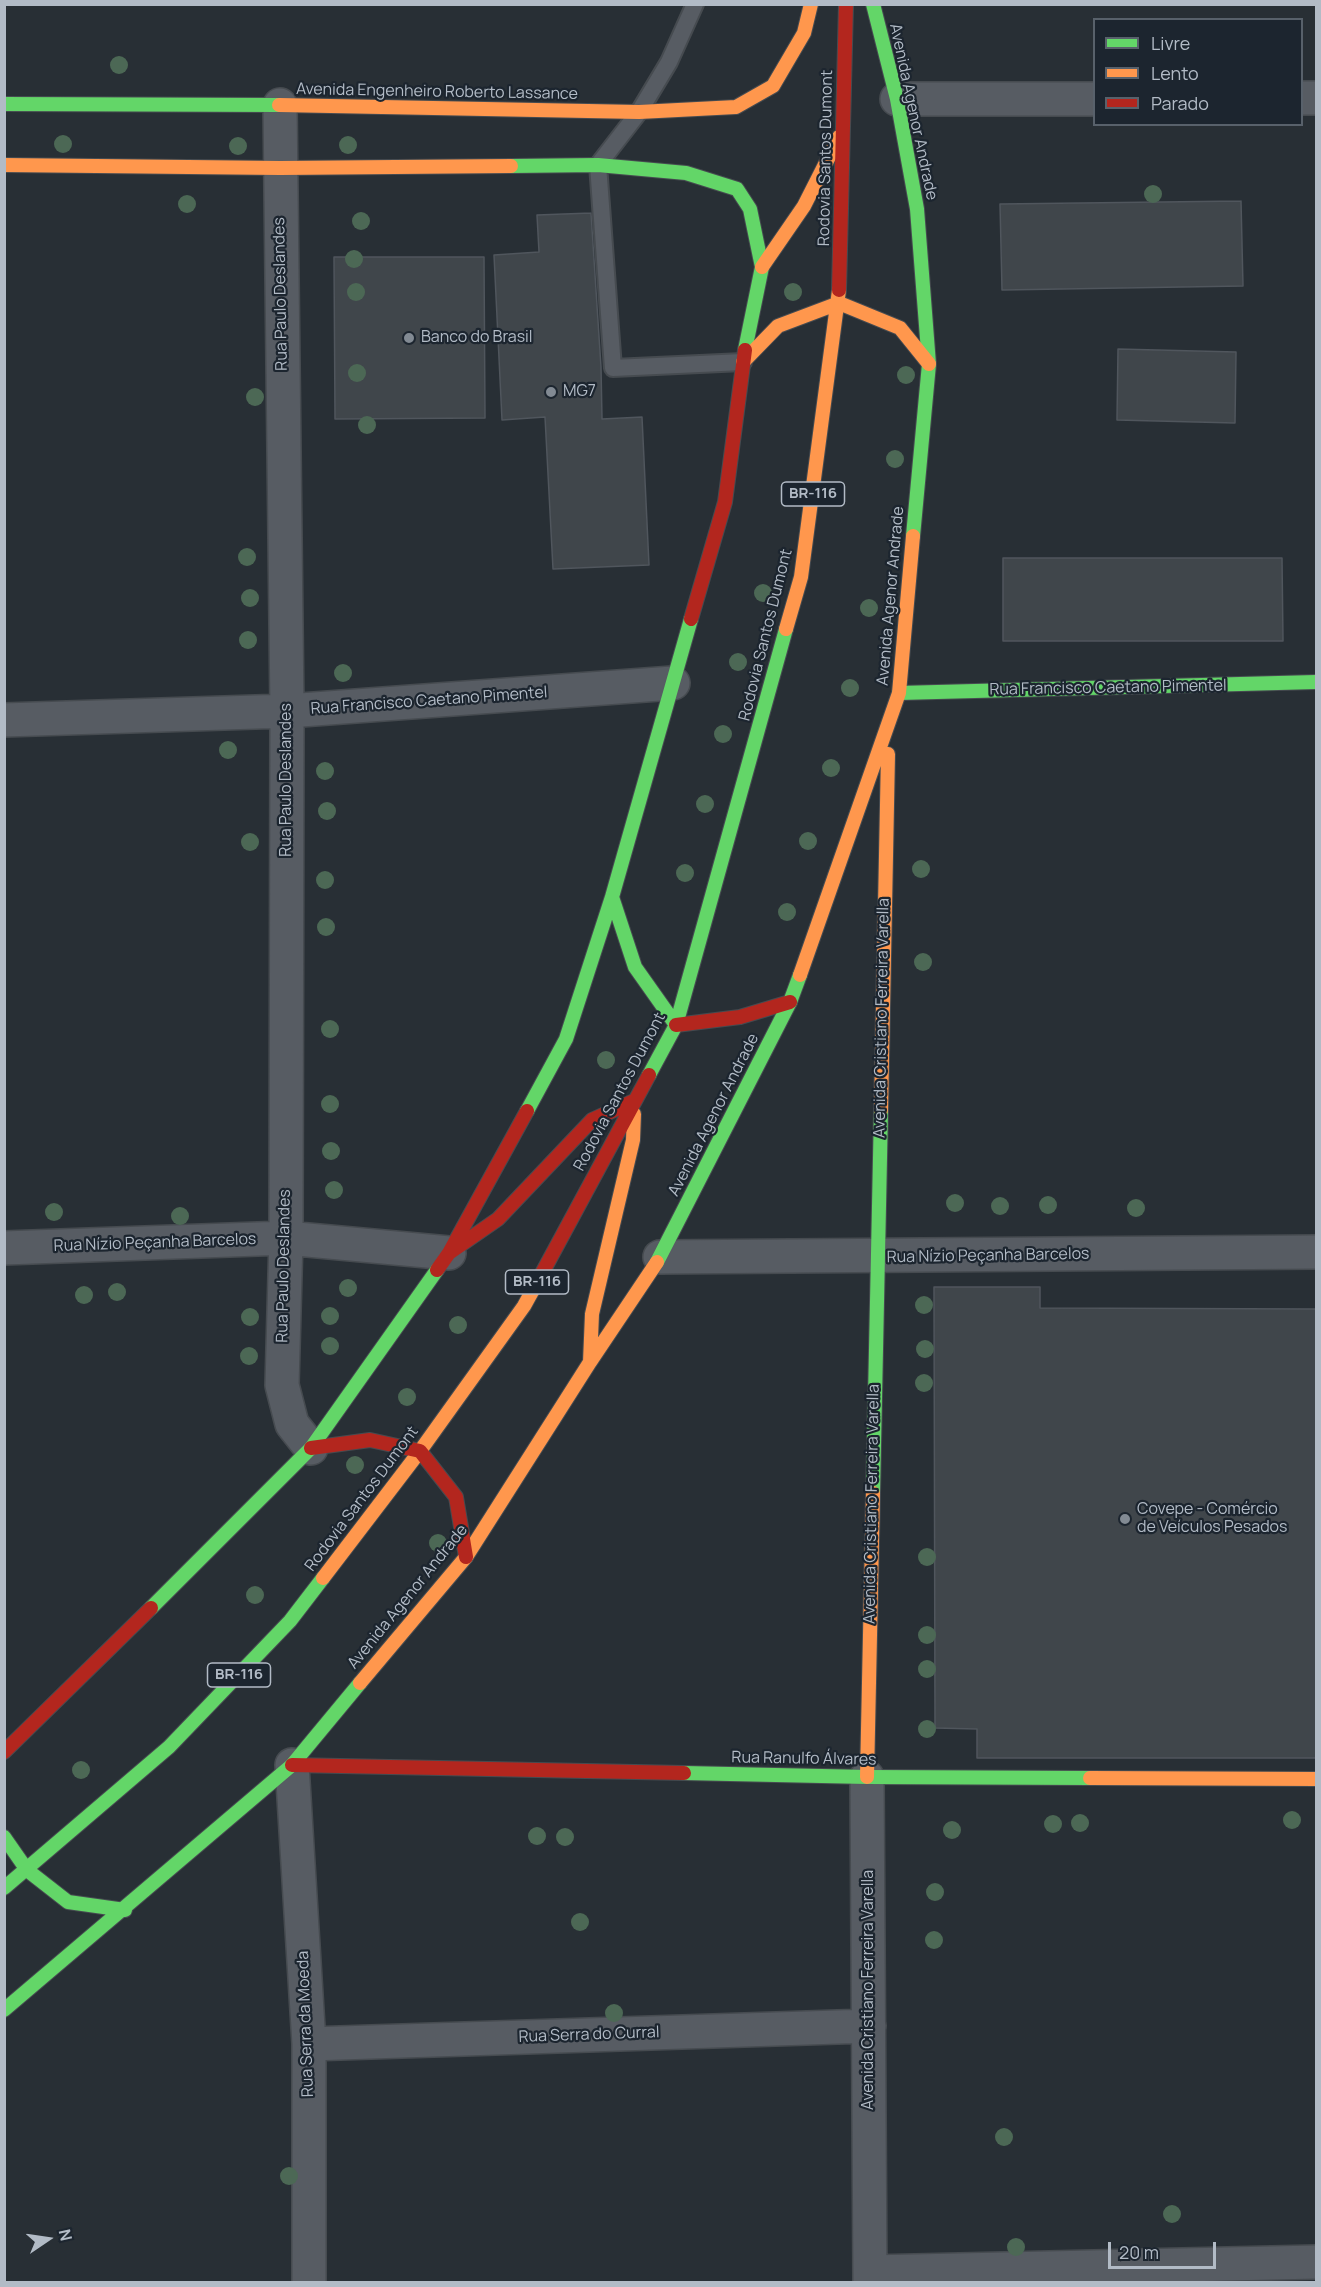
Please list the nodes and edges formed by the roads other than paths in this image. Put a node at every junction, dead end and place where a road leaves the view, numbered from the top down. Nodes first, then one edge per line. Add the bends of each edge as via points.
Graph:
1 (695, 4) edge
2 (811, 4) edge
3 (846, 4) edge
4 (873, 4) edge
5 (897, 99) junction
6 (1093, 99) edge
7 (4, 104) edge
8 (280, 105) junction
9 (639, 112) junction
10 (843, 130) junction
11 (4, 165) edge
12 (598, 165) junction
13 (280, 168) junction
14 (762, 267) junction
15 (839, 303) junction
16 (743, 362) junction
17 (929, 364) junction
18 (1317, 682) edge
19 (673, 683) junction
20 (899, 693) junction
21 (287, 711) junction
22 (4, 720) edge
23 (889, 725) junction
24 (612, 897) junction
25 (790, 1002) junction
26 (676, 1025) junction
27 (634, 1101) junction
28 (286, 1238) junction
29 (4, 1248) edge
30 (1317, 1252) edge
31 (448, 1253) junction
32 (660, 1257) junction
33 (876, 1257) junction
34 (590, 1362) junction
35 (311, 1448) junction
36 (420, 1451) junction
37 (466, 1557) junction
38 (4, 1752) edge
39 (292, 1765) junction
40 (867, 1777) junction
41 (1317, 1779) edge
42 (4, 1837) edge
43 (27, 1870) junction
44 (4, 1888) edge
45 (124, 1910) junction
46 (4, 2010) edge
47 (869, 2026) junction
48 (309, 2044) junction
49 (1317, 2262) edge
50 (870, 2277) edge
51 (309, 2283) edge

1 - 9 lane via 669,62
2 - 9 main road, Avenida Engenheiro Roberto Lassance via 804,33 773,86 736,107
3 - 10 main road, Rodovia Santos Dumont / BR-116
4 - 5 main road, Avenida Agenor Andrade
5 - 6 street
5 - 17 main road, Avenida Agenor Andrade via 917,209
7 - 8 main road, Avenida Engenheiro Roberto Lassance
8 - 9 main road, Avenida Engenheiro Roberto Lassance
8 - 13 street, Rua Paulo Deslandes
9 - 12 lane
10 - 14 main road via 804,206
10 - 15 main road, Rodovia Santos Dumont / BR-116
11 - 13 main road
12 - 13 main road
12 - 14 main road via 686,173 737,189 750,209
12 - 16 lane via 613,368
13 - 21 street, Rua Paulo Deslandes
14 - 16 main road
15 - 16 main road via 778,326
15 - 17 main road via 900,328
15 - 26 main road, Rodovia Santos Dumont / BR-116 via 801,577
16 - 19 main road via 725,501
17 - 20 main road, Avenida Agenor Andrade
18 - 20 main road, Rua Francisco Caetano Pimentel
19 - 21 street, Rua Francisco Caetano Pimentel
19 - 24 main road
20 - 23 main road, Avenida Agenor Andrade
21 - 22 street, Rua Francisco Caetano Pimentel
21 - 28 street, Rua Paulo Deslandes
23 - 25 main road, Avenida Agenor Andrade
23 - 33 main road, Avenida Cristiano Ferreira Varella
24 - 26 main road via 635,967
24 - 31 main road via 566,1039
25 - 26 main road via 740,1017
25 - 32 main road, Avenida Agenor Andrade
26 - 27 main road, Rodovia Santos Dumont / BR-116
27 - 31 main road via 592,1120 498,1219
27 - 34 main road via 633,1140 592,1314
27 - 36 main road, Rodovia Santos Dumont / BR-116 via 524,1306
28 - 29 street, Rua Nízio Peçanha Barcelos
28 - 31 street, Rua Nízio Peçanha Barcelos
28 - 35 street, Rua Paulo Deslandes via 282,1385 292,1424
30 - 33 street, Rua Nízio Peçanha Barcelos
31 - 35 main road
32 - 33 street, Rua Nízio Peçanha Barcelos
32 - 34 main road, Avenida Agenor Andrade
33 - 40 main road, Avenida Cristiano Ferreira Varella
34 - 37 main road, Avenida Agenor Andrade
35 - 36 main road via 370,1440
35 - 38 main road
36 - 37 main road via 456,1497
36 - 43 main road, Rodovia Santos Dumont / BR-116 via 290,1622 170,1747
37 - 39 main road, Avenida Agenor Andrade
39 - 40 main road, Rua Ranulfo Álvares
39 - 45 main road, Avenida Agenor Andrade
39 - 48 street, Rua Serra da Moeda
40 - 41 main road, Rua Ranulfo Álvares
40 - 47 street, Avenida Cristiano Ferreira Varella
42 - 43 main road
43 - 44 main road, Rodovia Santos Dumont / BR-116
43 - 45 main road via 68,1902
45 - 46 main road, Avenida Agenor Andrade
47 - 48 street, Rua Serra do Curral
47 - 50 street, Avenida Cristiano Ferreira Varella
48 - 51 street, Rua Serra da Moeda
49 - 50 street

